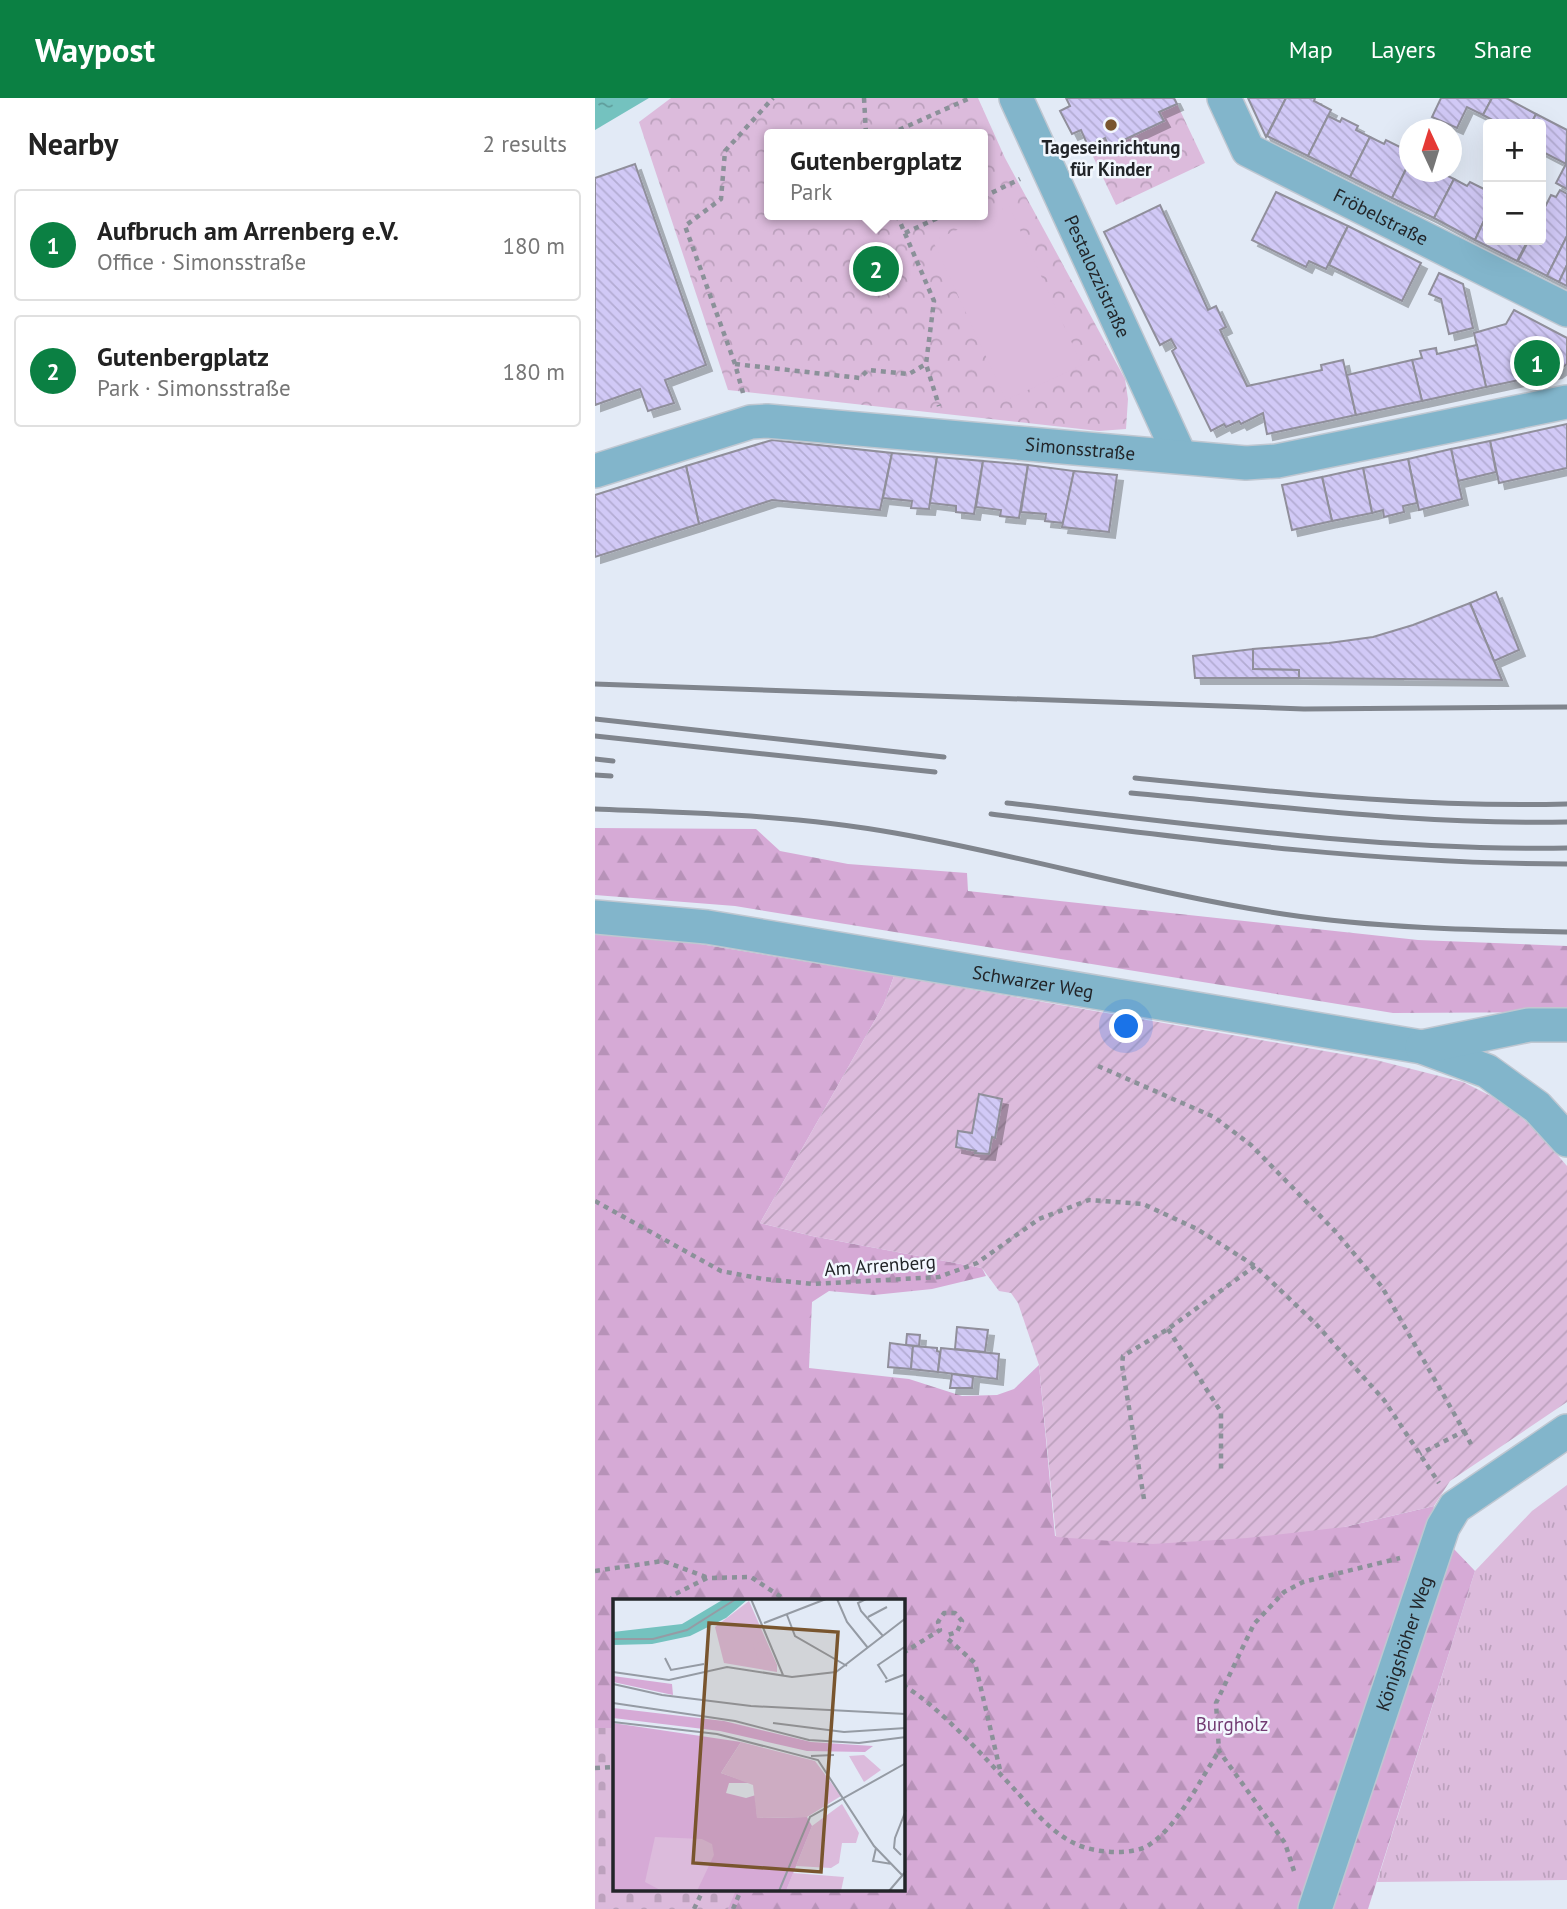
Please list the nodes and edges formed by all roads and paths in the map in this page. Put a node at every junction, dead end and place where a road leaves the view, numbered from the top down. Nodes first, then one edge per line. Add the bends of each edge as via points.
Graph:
1 (773, 98) edge
2 (865, 98) edge
3 (970, 98) edge
4 (1016, 98) edge
5 (1224, 98) edge
6 (866, 129) edge
7 (901, 129) edge
8 (1047, 167) junction
9 (988, 195) edge
10 (899, 220) edge
11 (933, 220) edge
12 (905, 233) junction
13 (1567, 310) edge
14 (926, 363) junction
15 (735, 364) junction
16 (1567, 401) edge
17 (751, 422) junction
18 (948, 436) junction
19 (1179, 456) junction
20 (595, 471) edge
21 (595, 917) edge
22 (1567, 1025) edge
23 (1422, 1047) junction
24 (1098, 1066) dead end
25 (1567, 1140) edge
26 (595, 1201) edge
27 (1255, 1266) junction
28 (1168, 1329) junction
29 (1464, 1431) junction
30 (1567, 1431) edge
31 (1472, 1446) dead end
32 (1420, 1454) junction
33 (1221, 1472) dead end
34 (1144, 1499) dead end
35 (1455, 1507) junction
36 (1434, 1550) junction
37 (595, 1571) edge
38 (707, 1578) junction
39 (671, 1599) edge
40 (784, 1599) edge
41 (905, 1652) edge
42 (905, 1686) edge
43 (1219, 1751) junction
44 (613, 1767) edge
45 (595, 1768) edge
46 (1001, 1775) junction
47 (702, 1892) edge
48 (740, 1892) edge
49 (1315, 1908) edge
50 (694, 1909) edge
51 (733, 1909) edge

1 - 15 path via 725,150 721,199 685,226
2 - 6 path
3 - 7 path
4 - 8 street, Pestalozzistraße
5 - 13 street, Fröbelstraße via 1248,150
8 - 9 path
8 - 19 street, Pestalozzistraße
10 - 12 path
11 - 12 path
12 - 14 path via 934,302
14 - 15 path via 909,374 869,370 860,378
14 - 18 path
15 - 17 path
16 - 19 street, Simonsstraße via 1277,461 1246,463
17 - 18 street, Simonsstraße
17 - 20 street, Simonsstraße
18 - 19 street, Simonsstraße
21 - 23 street, Schwarzer Weg via 707,927
22 - 23 street via 1529,1026
23 - 25 street, Schwarzer Weg via 1487,1071 1537,1107
24 - 29 path via 1214,1117 1251,1145 1382,1287
26 - 27 path, Am Arrenberg via 720,1271 813,1284 939,1277 978,1263 1039,1219 1089,1200 1143,1204 1197,1229
27 - 28 path
27 - 32 path, Am Arrenberg via 1316,1324 1384,1400
28 - 33 path via 1221,1412
28 - 34 path via 1123,1356
29 - 31 path
29 - 32 path
30 - 35 street, Königshöher Weg
32 - 35 path, Am Arrenberg
35 - 36 street, Königshöher Weg
36 - 43 path via 1303,1582 1284,1592 1254,1624 1216,1703
36 - 49 street, Königshöher Weg
37 - 38 path via 663,1561
38 - 39 path
38 - 40 path via 751,1577
41 - 46 path via 940,1630 937,1622 944,1613 955,1613 962,1621 948,1639 975,1663
42 - 46 path
43 - 46 path via 1166,1830 1147,1847 1113,1853 1076,1844 1044,1821
43 - 49 path via 1285,1843 1302,1893
44 - 45 path
47 - 50 path
48 - 51 path

